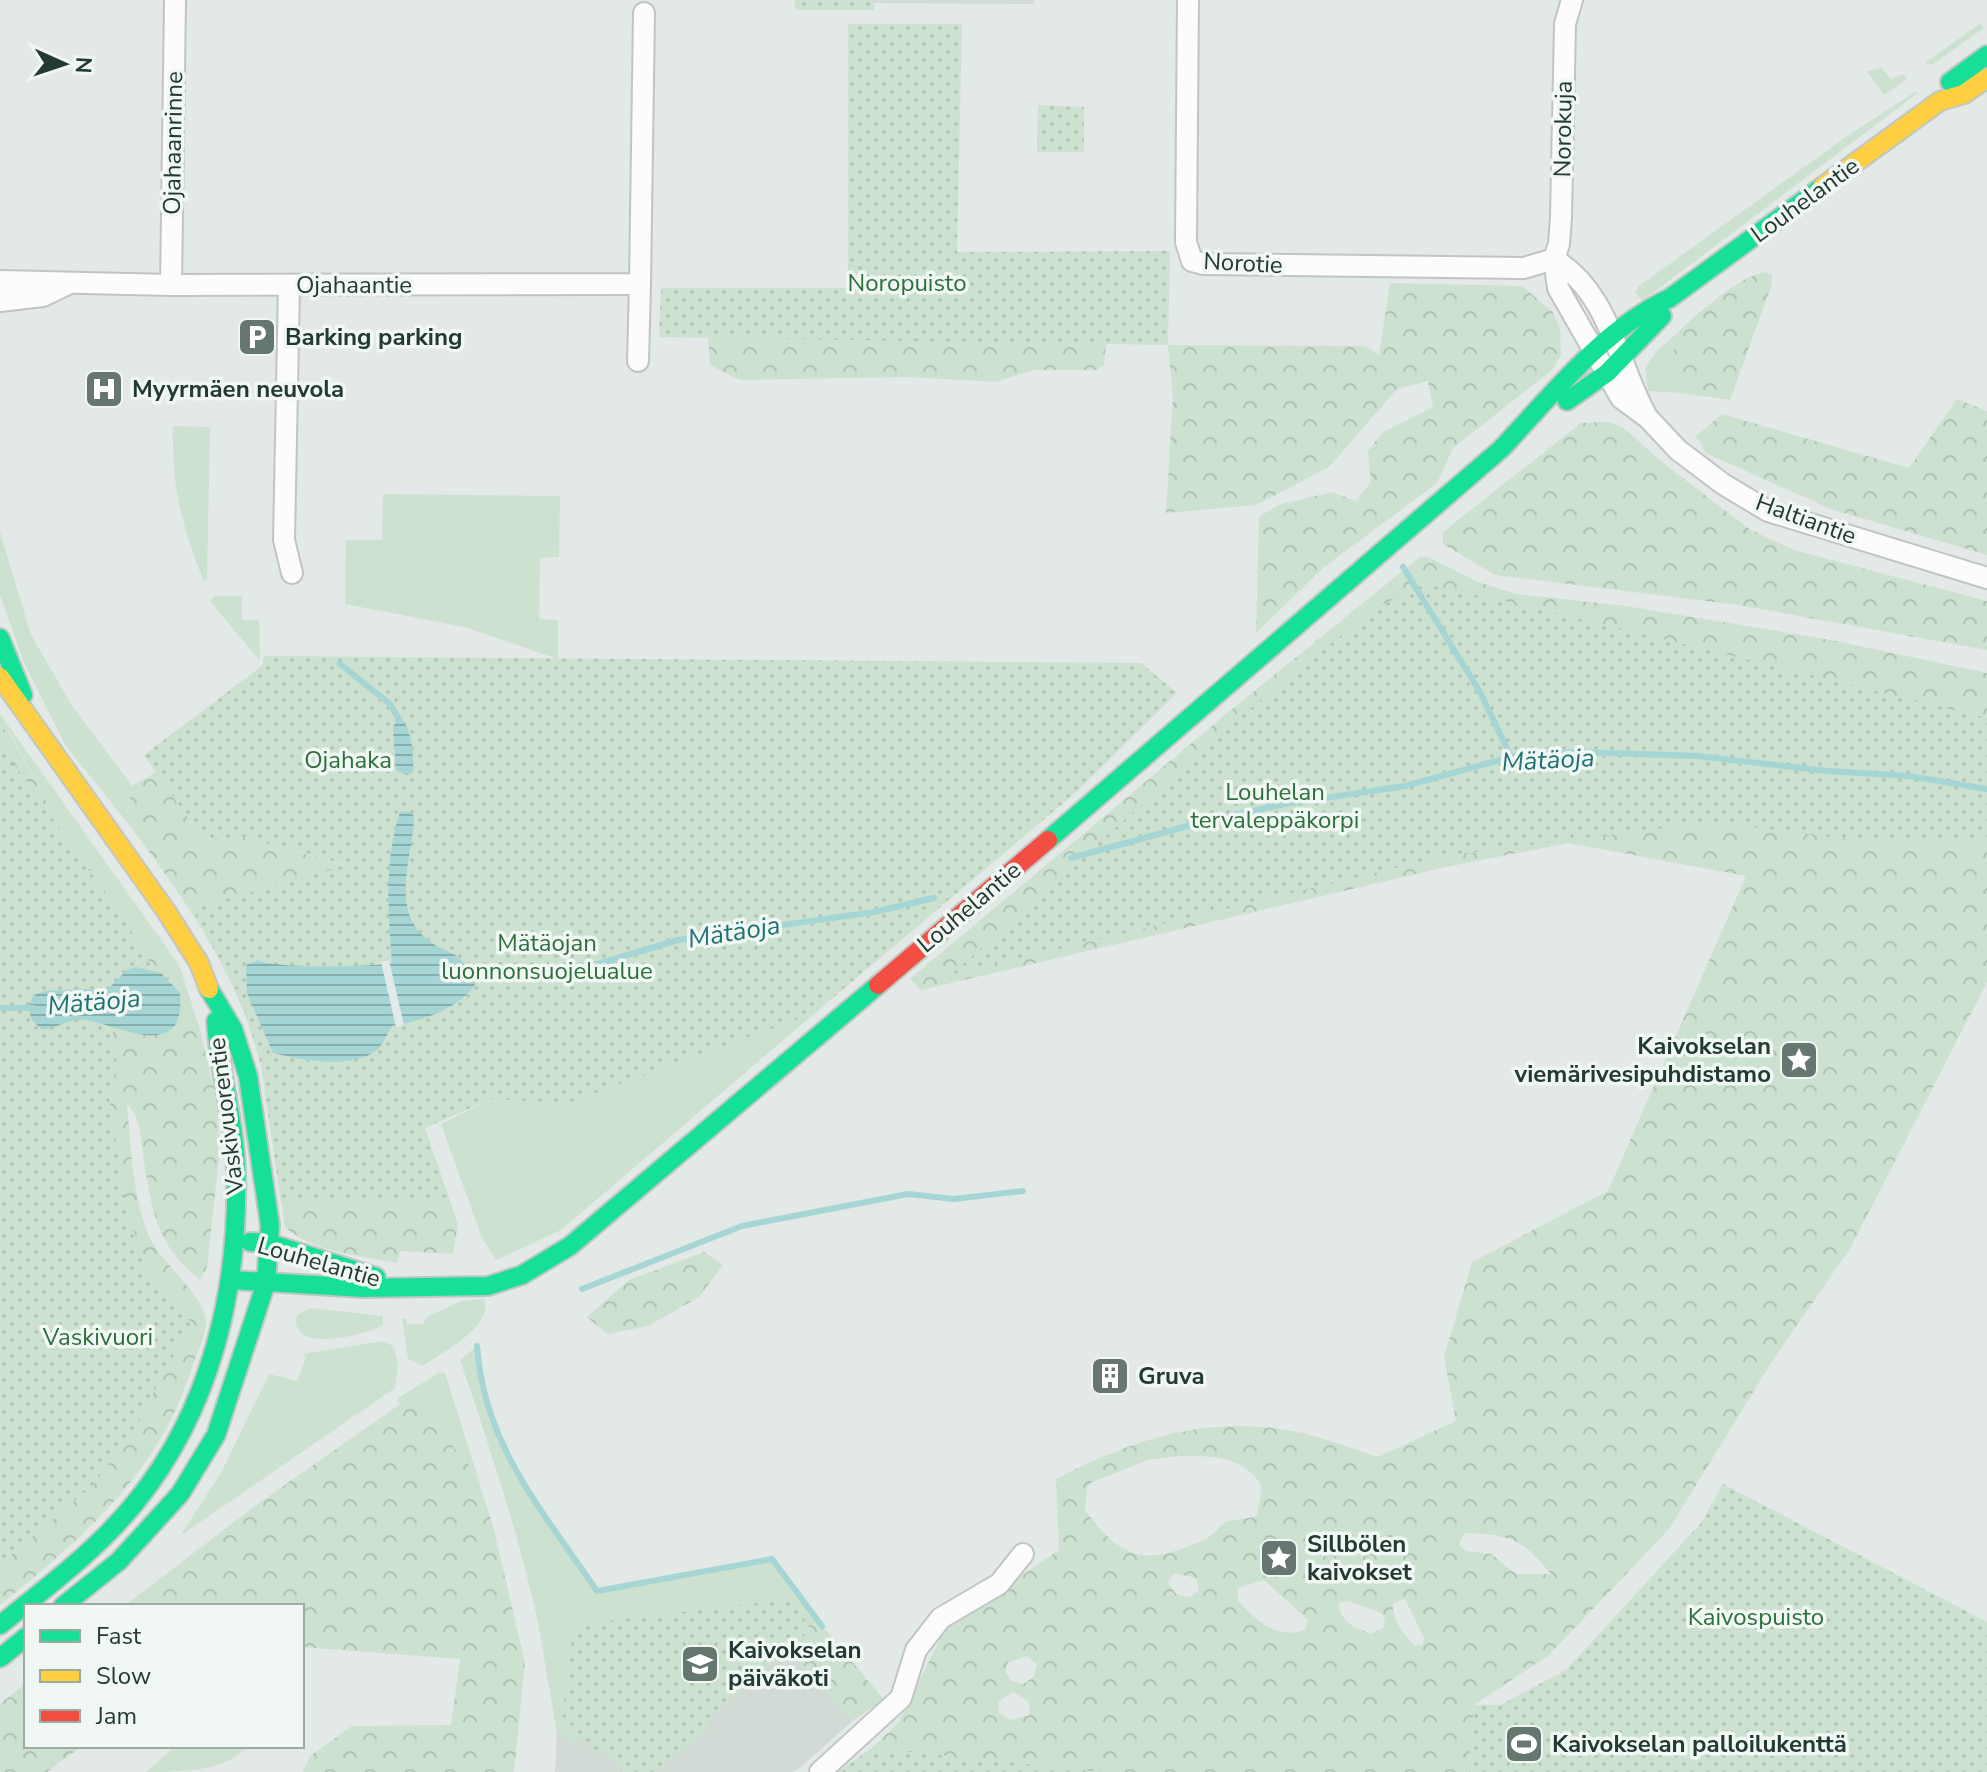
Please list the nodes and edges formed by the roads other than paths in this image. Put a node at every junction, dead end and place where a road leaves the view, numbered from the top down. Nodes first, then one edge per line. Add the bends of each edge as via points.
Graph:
1 (175, 0) edge
2 (1188, 0) edge
3 (1572, 0) edge
4 (644, 13) dead end
5 (1987, 55) edge
6 (1987, 78) edge
7 (1940, 101) junction
8 (1554, 259) junction
9 (0, 281) edge
10 (68, 284) junction
11 (640, 284) junction
12 (171, 285) junction
13 (289, 285) junction
14 (1670, 298) junction
15 (0, 301) edge
16 (1615, 335) junction
17 (1596, 353) junction
18 (1624, 356) junction
19 (638, 361) dead end
20 (1607, 373) junction
21 (1648, 418) junction
22 (1501, 449) junction
23 (292, 573) dead end
24 (1987, 578) edge
25 (0, 638) edge
26 (0, 677) edge
27 (37, 726) junction
28 (215, 1003) junction
29 (237, 1241) junction
30 (269, 1243) junction
31 (232, 1280) junction
32 (266, 1283) junction
33 (401, 1285) junction
34 (1023, 1554) dead end
35 (24, 1604) edge
36 (24, 1604) edge
37 (65, 1604) edge
38 (0, 1625) edge
39 (24, 1639) edge
40 (0, 1658) edge
41 (820, 1772) edge

1 - 12 street, Ojahaanrinne
2 - 8 street, Norotie via 1186,242 1192,261 1524,268
3 - 8 street, Norokuja via 1565,24 1561,217
4 - 11 street
5 - 7 main road, Louhelantie via 1950,81
6 - 7 main road, Louhelantie via 1964,94
7 - 14 main road, Louhelantie
8 - 16 street via 1577,275
8 - 17 street, Norokuja via 1558,288
9 - 10 street, Ojahaantie
10 - 12 street, Ojahaantie
10 - 15 street, Ojahaantie via 43,296
11 - 13 street, Ojahaantie
11 - 19 street
12 - 13 street, Ojahaantie
13 - 23 street via 284,540
14 - 16 main road, Louhelantie via 1642,311
14 - 18 main road, Louhelantie via 1662,318
16 - 17 main road, Louhelantie
16 - 18 street
17 - 20 street, Norokuja
17 - 22 main road, Louhelantie
18 - 20 main road, Louhelantie
18 - 21 street, Haltiantie via 1631,387
20 - 21 street, Haltiantie via 1621,398
20 - 22 main road, Louhelantie
21 - 24 street, Haltiantie via 1704,471 1768,511
22 - 33 main road, Louhelantie via 570,1246 522,1275 488,1286
25 - 27 main road, Vaskivuorentie
26 - 27 main road, Vaskivuorentie
27 - 28 main road, Vaskivuorentie via 175,924
28 - 29 main road, Vaskivuorentie via 236,1168
28 - 30 main road, Vaskivuorentie via 233,1029 248,1076
29 - 30 main road, Louhelantie
29 - 31 main road, Vaskivuorentie
30 - 32 main road, Vaskivuorentie
30 - 33 main road, Louhelantie
31 - 32 main road, Louhelantie
31 - 35 main road, Vaskivuorentie via 202,1390 156,1474 106,1534
32 - 33 main road, Louhelantie
32 - 37 main road, Vaskivuorentie via 216,1435 180,1494 119,1561
34 - 41 street via 999,1584 934,1624 916,1650 901,1698
36 - 38 main road, Vaskivuorentie
39 - 40 main road

